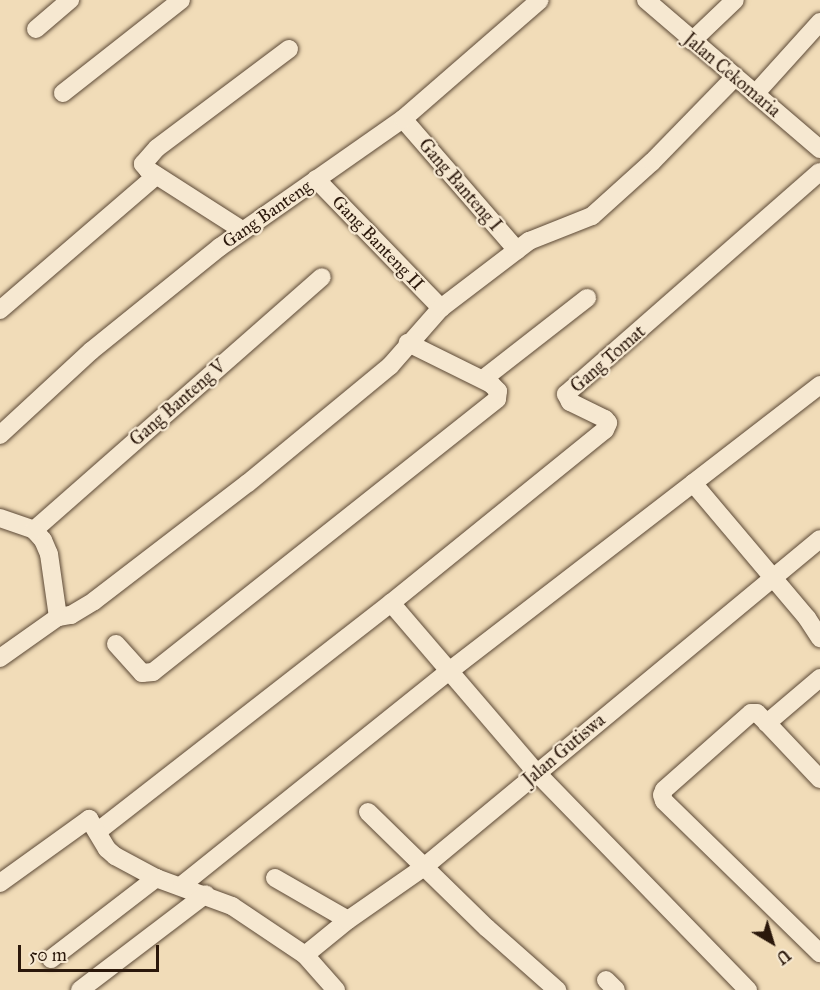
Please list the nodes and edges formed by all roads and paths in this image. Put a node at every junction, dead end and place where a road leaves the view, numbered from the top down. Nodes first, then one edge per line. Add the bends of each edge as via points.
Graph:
1 (70, 0) edge
2 (181, 0) edge
3 (540, 0) edge
4 (646, 0) edge
5 (735, 0) edge
6 (820, 22) edge
7 (36, 29) dead end
8 (692, 41) junction
9 (289, 49) dead end
10 (735, 77) junction
11 (63, 93) dead end
12 (755, 94) junction
13 (403, 119) junction
14 (816, 139) edge
15 (820, 172) edge
16 (156, 176) junction
17 (316, 179) junction
18 (242, 230) junction
19 (517, 250) junction
20 (322, 277) dead end
21 (587, 298) dead end
22 (441, 308) junction
23 (0, 310) edge
24 (408, 343) junction
25 (483, 379) junction
26 (820, 385) edge
27 (0, 435) edge
28 (693, 483) junction
29 (0, 518) edge
30 (34, 530) junction
31 (820, 539) edge
32 (772, 579) junction
33 (391, 603) junction
34 (58, 617) junction
35 (820, 638) edge
36 (116, 644) dead end
37 (0, 658) edge
38 (448, 672) junction
39 (820, 678) edge
40 (767, 723) junction
41 (536, 772) junction
42 (820, 779) edge
43 (368, 812) dead end
44 (98, 831) junction
45 (424, 867) junction
46 (156, 878) junction
47 (275, 878) dead end
48 (0, 883) edge
49 (182, 885) junction
50 (206, 894) junction
51 (348, 920) junction
52 (820, 953) edge
53 (305, 955) junction
54 (51, 959) dead end
55 (80, 990) edge
56 (336, 990) edge
57 (557, 990) edge
58 (748, 990) edge

1 - 7 street
2 - 11 street
3 - 13 street, Gang Banteng
4 - 8 street, Jalan Cekomaria
5 - 8 street
6 - 12 street
8 - 10 street, Jalan Cekomaria
9 - 16 street via 151,153 144,166
10 - 12 street, Jalan Cekomaria
10 - 19 street via 652,162 592,216 529,241
12 - 14 street, Jalan Cekomaria
13 - 17 street, Gang Banteng
13 - 19 street, Gang Banteng I
15 - 33 street, Gang Tomat via 568,392 568,400 605,419 606,430
16 - 18 street
16 - 23 street
17 - 18 street, Gang Banteng
17 - 22 street, Gang Banteng II
18 - 27 street, Gang Banteng via 91,351
19 - 22 street
20 - 30 street, Gang Banteng V
21 - 25 street
22 - 24 street
24 - 25 street
24 - 34 street via 390,366 248,483 94,601 70,615
25 - 36 street via 498,391 497,399 153,672 142,673
26 - 28 street
28 - 32 street
28 - 38 street
29 - 30 street
30 - 34 street via 46,545
31 - 32 street, Jalan Gutiswa
32 - 35 street
32 - 41 street, Jalan Gutiswa
33 - 38 street
33 - 44 street
34 - 37 street
38 - 41 street
38 - 49 street
39 - 40 street
40 - 42 street
40 - 52 street via 757,713 751,713 662,795
41 - 45 street, Jalan Gutiswa
41 - 58 street
43 - 45 street
44 - 46 street via 115,856
44 - 48 street via 86,819
45 - 51 street, Jalan Gutiswa
45 - 57 street
46 - 49 street
46 - 54 street
47 - 51 street
49 - 50 street
50 - 53 street via 232,906
50 - 55 street
51 - 53 street, Jalan Gutiswa
53 - 56 street

